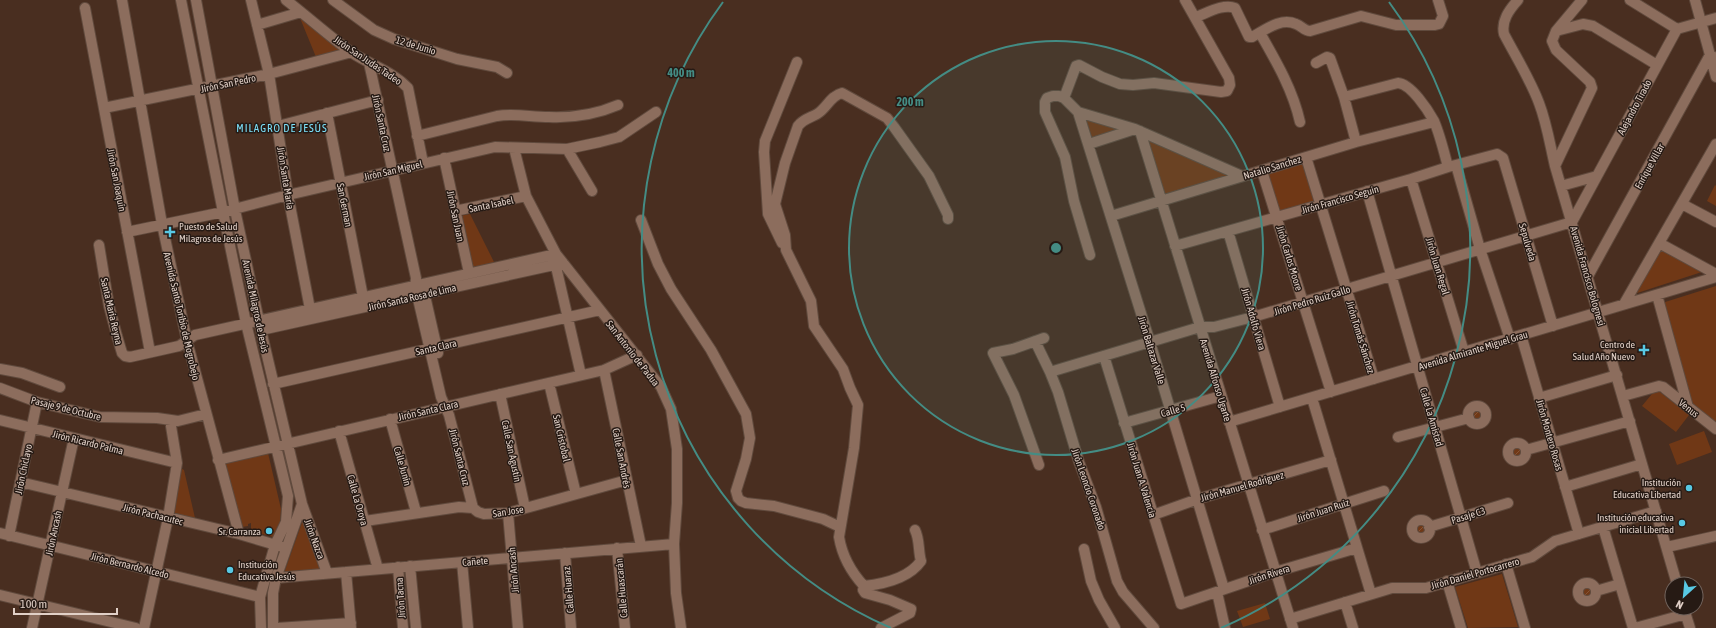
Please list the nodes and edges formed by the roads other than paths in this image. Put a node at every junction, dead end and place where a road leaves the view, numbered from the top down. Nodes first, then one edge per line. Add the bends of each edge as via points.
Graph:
1 (122, 0) edge
2 (181, 0) edge
3 (196, 0) edge
4 (251, 0) edge
5 (286, 0) edge
6 (333, 0) edge
7 (1185, 0) edge
8 (1438, 0) edge
9 (1582, 0) edge
10 (1630, 0) edge
11 (1695, 0) edge
12 (1514, 1) edge
13 (85, 8) dead end
14 (301, 12) junction
15 (1196, 17) junction
16 (1716, 18) edge
17 (1701, 22) junction
18 (257, 25) junction
19 (1677, 29) junction
20 (1556, 32) junction
21 (1260, 33) junction
22 (352, 52) junction
23 (1713, 57) edge
24 (797, 62) dead end
25 (369, 63) junction
26 (1316, 63) dead end
27 (1657, 65) junction
28 (507, 73) dead end
29 (269, 74) junction
30 (1716, 77) edge
31 (212, 86) junction
32 (199, 89) junction
33 (1344, 97) junction
34 (1064, 98) junction
35 (141, 100) junction
36 (378, 100) junction
37 (618, 105) dead end
38 (104, 108) junction
39 (656, 112) dead end
40 (1078, 112) junction
41 (327, 113) junction
42 (1300, 122) dead end
43 (1434, 122) junction
44 (278, 126) junction
45 (1137, 130) junction
46 (417, 136) junction
47 (1356, 142) junction
48 (1089, 144) junction
49 (1716, 144) edge
50 (514, 148) junction
51 (567, 149) junction
52 (1306, 157) junction
53 (444, 158) junction
54 (1503, 158) joint
55 (423, 163) junction
56 (1452, 166) junction
57 (1555, 166) junction
58 (1262, 170) junction
59 (392, 171) junction
60 (1242, 176) junction
61 (1597, 176) junction
62 (1411, 179) junction
63 (340, 182) junction
64 (1561, 186) junction
65 (592, 191) dead end
66 (1367, 191) junction
67 (288, 195) junction
68 (526, 196) junction
69 (1161, 201) junction
70 (1682, 204) junction
71 (1320, 205) junction
72 (235, 210) junction
73 (455, 211) junction
74 (223, 212) junction
75 (1111, 216) junction
76 (1277, 217) junction
77 (948, 219) dead end
78 (641, 220) dead end
79 (1572, 222) junction
80 (1716, 222) edge
81 (162, 224) junction
82 (1228, 231) junction
83 (127, 232) junction
84 (1526, 236) junction
85 (1659, 243) junction
86 (99, 245) dead end
87 (1175, 246) junction
88 (1480, 249) junction
89 (786, 250) junction
90 (1090, 255) dead end
91 (557, 259) junction
92 (1437, 262) junction
93 (468, 273) junction
94 (1716, 274) edge
95 (1391, 276) junction
96 (1588, 276) junction
97 (1716, 277) edge
98 (419, 287) junction
99 (1346, 289) junction
100 (1656, 295) junction
101 (363, 297) junction
102 (1303, 302) junction
103 (1624, 304) junction
104 (310, 309) junction
105 (600, 310) junction
106 (1598, 312) junction
107 (1253, 317) junction
108 (568, 318) junction
109 (246, 323) junction
110 (260, 325) junction
111 (1553, 326) junction
112 (1200, 327) junction
113 (1521, 335) junction
114 (1510, 338) junction
115 (186, 341) junction
116 (1150, 342) junction
117 (433, 348) junction
118 (150, 352) junction
119 (1464, 352) junction
120 (637, 355) junction
121 (1104, 356) junction
122 (1417, 366) junction
123 (0, 369) edge
124 (604, 370) junction
125 (1050, 372) junction
126 (581, 375) junction
127 (1617, 375) junction
128 (1374, 379) junction
129 (549, 383) junction
130 (273, 384) junction
131 (60, 387) dead end
132 (0, 388) edge
133 (1331, 392) junction
134 (500, 394) junction
135 (1221, 396) junction
136 (1623, 396) junction
137 (1312, 398) junction
138 (1540, 398) junction
139 (37, 402) junction
140 (446, 406) junction
141 (1280, 407) junction
142 (1688, 407) junction
143 (1171, 410) junction
144 (206, 414) junction
145 (1469, 418) dead end
146 (390, 419) junction
147 (0, 420) edge
148 (170, 420) junction
149 (1630, 421) junction
150 (1229, 422) junction
151 (1124, 423) junction
152 (1435, 427) junction
153 (32, 428) junction
154 (1716, 429) edge
155 (339, 431) junction
156 (1398, 437) dead end
157 (74, 438) junction
158 (287, 443) junction
159 (1552, 443) junction
160 (276, 446) junction
161 (1526, 450) dead end
162 (218, 460) junction
163 (1331, 460) junction
164 (176, 463) junction
165 (1642, 464) junction
166 (1039, 465) dead end
167 (626, 480) junction
168 (20, 482) junction
169 (1248, 484) junction
170 (1566, 487) junction
171 (1384, 491) dead end
172 (62, 492) junction
173 (576, 494) junction
174 (1198, 498) junction
175 (1344, 503) junction
176 (1508, 503) dead end
177 (302, 504) junction
178 (473, 508) junction
179 (525, 508) junction
180 (1656, 511) junction
181 (416, 512) junction
182 (508, 513) junction
183 (1153, 515) junction
184 (1461, 517) junction
185 (168, 518) junction
186 (364, 521) junction
187 (840, 527) junction
188 (1429, 527) dead end
189 (1603, 527) junction
190 (915, 530) dead end
191 (1262, 530) junction
192 (5, 534) edge
193 (239, 534) junction
194 (1579, 534) junction
195 (1716, 536) edge
196 (674, 544) junction
197 (275, 545) junction
198 (50, 546) junction
199 (641, 546) junction
200 (1667, 547) junction
201 (286, 548) junction
202 (617, 548) junction
203 (1357, 548) junction
204 (1084, 549) dead end
205 (565, 553) junction
206 (512, 558) junction
207 (462, 562) junction
208 (1506, 564) junction
209 (410, 566) junction
210 (398, 567) junction
211 (378, 569) junction
212 (156, 572) junction
213 (346, 572) junction
214 (1275, 572) junction
215 (327, 573) junction
216 (1477, 573) junction
217 (1676, 576) edge
218 (276, 578) junction
219 (1447, 581) junction
220 (1620, 584) junction
221 (864, 586) junction
222 (1221, 590) junction
223 (1596, 591) dead end
224 (0, 594) edge
225 (1371, 594) junction
226 (260, 598) junction
227 (1345, 602) junction
228 (37, 604) junction
229 (1181, 604) joint
230 (1670, 616) edge
231 (1686, 616) edge
232 (1291, 623) edge
233 (351, 625) edge
234 (32, 628) edge
235 (136, 628) edge
236 (144, 628) edge
237 (261, 628) edge
238 (273, 628) edge
239 (277, 628) edge
240 (403, 628) edge
241 (416, 628) edge
242 (468, 628) edge
243 (518, 628) edge
244 (571, 628) edge
245 (625, 628) edge
246 (681, 628) edge
247 (881, 628) edge
248 (1115, 628) edge
249 (1154, 628) edge
250 (1225, 628) edge
251 (1353, 628) edge
252 (1461, 628) edge
253 (1525, 628) edge
254 (1634, 628) edge
255 (1690, 628) edge

1 - 35 street, Avenida Santo Toribio de Mogrobejo
2 - 32 street, Avenida Milagros de Jesús
3 - 31 street, Avenida Milagros de Jesús
4 - 18 street, Jirón Santa María
5 - 14 street, Jirón San Judas Tadeo
6 - 28 street, 12 de Junio via 374,30 394,39 457,59 497,67
7 - 15 street
8 - 21 street via 1443,16 1439,24 1396,25 1361,16 1310,31 1283,21
9 - 20 street
10 - 19 street
11 - 17 street
12 - 57 street, Avenida Francisco Bolognesi via 1503,23 1504,34 1540,104
13 - 38 street, Jirón San Joaquín
14 - 18 street
14 - 22 street, Jirón San Judas Tadeo
15 - 21 street via 1231,7 1235,8 1249,36
15 - 34 street via 1229,78 1230,85 1227,91 1154,83 1120,84 1102,78 1079,65 1076,66
16 - 17 street
17 - 19 street
17 - 23 street
18 - 29 street, Jirón Santa María
19 - 27 street, Alejandro Tirado
20 - 27 street via 1583,24 1593,26
20 - 57 street via 1553,36 1553,46 1590,82 1592,88
21 - 42 street via 1284,78 1297,107
22 - 25 street, Jirón San Judas Tadeo
22 - 29 street, Jirón San Pedro
23 - 30 street
23 - 96 street, Enrique Villar
24 - 89 street via 765,142 764,152 768,214
25 - 36 street, Jirón Santa Cruz
25 - 46 street, Jirón San Judas Tadeo via 389,73 408,88
26 - 33 street via 1330,58
27 - 61 street, Alejandro Tirado
29 - 31 street, Jirón San Pedro
29 - 44 street, Jirón Santa María
31 - 32 street, Jirón San Pedro
31 - 72 street, Avenida Milagros de Jesús
32 - 35 street, Jirón San Pedro
32 - 74 street, Avenida Milagros de Jesús
33 - 43 street via 1402,83 1410,88
33 - 47 street
34 - 40 street
34 - 90 street via 1047,98 1045,112 1065,157 1074,201
35 - 38 street, Jirón San Pedro
35 - 81 street, Avenida Santo Toribio de Mogrobejo
36 - 41 street
36 - 59 street, Jirón Santa Cruz
37 - 46 street via 608,110 572,117 510,114 497,116
38 - 83 street, Jirón San Joaquín
39 - 51 street, Jirón San Miguel via 619,136
40 - 45 street
40 - 48 street, Jirón Baltazar Valle
41 - 44 street
41 - 63 street, San German
43 - 47 street, Natalio Sanchez
43 - 56 street
44 - 67 street, Jirón Santa María
45 - 48 street
45 - 60 street
45 - 69 street, Avenida Alfonso Ugarte
46 - 55 street, Jirón San Judas Tadeo
47 - 52 street, Natalio Sanchez
48 - 75 street, Jirón Baltazar Valle
49 - 70 street
50 - 51 street, Jirón San Miguel
50 - 53 street, Jirón San Miguel via 495,147
50 - 68 street, San Antonio de Padua
51 - 65 street
52 - 58 street, Natalio Sanchez
52 - 71 street, Jirón Tomás Sánchez
53 - 55 street, Jirón San Miguel
53 - 73 street, Jirón San Juan
54 - 56 street, Jirón Francisco Seguin via 1497,154
54 - 84 street, Sepulveda
55 - 59 street, Jirón San Miguel
56 - 62 street, Jirón Francisco Seguin
56 - 88 street
57 - 64 street, Avenida Francisco Bolognesi
58 - 60 street, Natalio Sanchez
58 - 76 street, Jirón Carlos Moore
59 - 63 street, Jirón San Miguel
59 - 98 street, Jirón Santa Cruz
60 - 69 street, Natalio Sanchez
61 - 64 street
61 - 79 street, Alejandro Tirado
62 - 66 street, Jirón Francisco Seguin
62 - 92 street, Jirón Juan Regal
63 - 67 street, Jirón San Miguel
63 - 101 street, San German
64 - 79 street, Avenida Francisco Bolognesi
66 - 71 street, Jirón Francisco Seguin
66 - 95 street, Calle La Amistad
67 - 72 street, Jirón San Miguel
67 - 104 street, Jirón Santa María
68 - 73 street, Santa Isabel
68 - 91 street, San Antonio de Padua
69 - 75 street, Natalio Sanchez
69 - 87 street, Avenida Alfonso Ugarte
70 - 80 street
70 - 85 street
71 - 76 street, Jirón Francisco Seguin
71 - 99 street, Jirón Tomás Sánchez
72 - 74 street, Jirón San Miguel
72 - 110 street, Avenida Milagros de Jesús
73 - 93 street, Jirón San Juan
74 - 81 street, Jirón San Miguel
74 - 109 street, Avenida Milagros de Jesús
75 - 116 street, Jirón Baltazar Valle
76 - 82 street, Jirón Francisco Seguin
76 - 102 street, Jirón Carlos Moore
77 - 89 street via 930,176 887,118 842,93 833,96 828,105 798,126 785,163 775,204 785,235
78 - 187 street via 658,264 711,350 746,414 750,438 736,491 738,498 746,503 774,506
79 - 84 street, Jirón Pedro Ruiz Gallo
79 - 96 street, Avenida Francisco Bolognesi
81 - 83 street, Jirón San Miguel
81 - 115 street, Avenida Santo Toribio de Mogrobejo
82 - 87 street, Jirón Francisco Seguin
82 - 107 street, Jirón Adolfo Viera
83 - 118 street, Jirón San Joaquín
84 - 88 street, Jirón Pedro Ruiz Gallo
84 - 111 street, Sepulveda
85 - 94 street
85 - 103 street
86 - 118 street, Santa María Reyna via 109,306 122,353 130,357
87 - 112 street, Avenida Alfonso Ugarte
88 - 92 street, Jirón Pedro Ruiz Gallo
88 - 114 street
89 - 187 street via 811,301 814,326 844,369 858,405 854,448
91 - 93 street, Jirón Santa Rosa de Lima
91 - 98 street, Jirón Santa Rosa de Lima
91 - 105 street, San Antonio de Padua
91 - 108 street
92 - 95 street, Jirón Pedro Ruiz Gallo
92 - 119 street, Jirón Juan Regal
93 - 98 street, Jirón Santa Rosa de Lima
95 - 99 street, Jirón Pedro Ruiz Gallo
95 - 122 street, Calle La Amistad
96 - 106 street, Avenida Francisco Bolognesi
97 - 100 street, Avenida Almirante Miguel Grau
98 - 101 street, Jirón Santa Rosa de Lima
98 - 110 street, Jirón Santa Rosa de Lima
98 - 117 street, Jirón Santa Cruz
99 - 102 street, Jirón Pedro Ruiz Gallo
99 - 128 street, Jirón Tomás Sánchez
100 - 103 street, Avenida Almirante Miguel Grau
100 - 142 street
101 - 104 street, Jirón Santa Rosa de Lima
102 - 107 street, Jirón Pedro Ruiz Gallo
102 - 133 street, Jirón Carlos Moore
103 - 106 street, Avenida Almirante Miguel Grau
104 - 110 street, Jirón Santa Rosa de Lima
105 - 108 street, Santa Clara
105 - 120 street, San Antonio de Padua
106 - 111 street, Avenida Almirante Miguel Grau
106 - 127 street, Avenida Francisco Bolognesi
107 - 112 street, Jirón Pedro Ruiz Gallo via 1214,327
107 - 141 street, Jirón Adolfo Viera
108 - 117 street, Santa Clara
108 - 126 street
109 - 110 street, Santa María Reyna
109 - 115 street, Santa María Reyna via 195,335
109 - 160 street, Avenida Milagros de Jesús
110 - 130 street, Avenida Milagros de Jesús
111 - 113 street, Avenida Almirante Miguel Grau
112 - 116 street, Jirón Pedro Ruiz Gallo
112 - 135 street, Avenida Alfonso Ugarte
113 - 114 street, Avenida Almirante Miguel Grau
113 - 138 street, Jirón Montero Rosas
114 - 119 street, Avenida Almirante Miguel Grau
115 - 118 street, Santa María Reyna via 179,346
115 - 144 street, Avenida Santo Toribio de Mogrobejo
116 - 121 street, Jirón Pedro Ruiz Gallo
116 - 143 street, Jirón Baltazar Valle
117 - 130 street, Santa Clara
117 - 140 street, Jirón Santa Cruz via 447,397
119 - 122 street, Avenida Almirante Miguel Grau
120 - 124 street, Jirón Santa Clara
120 - 196 street, San Antonio de Padua via 661,387 671,410 677,449
121 - 125 street, Jirón Pedro Ruiz Gallo
121 - 151 street, Jirón Juan A. Valencia
122 - 128 street, Avenida Almirante Miguel Grau
122 - 152 street, Calle La Amistad
123 - 131 street via 22,373
124 - 126 street, Jirón Santa Clara
124 - 167 street, Calle San Andrés
125 - 166 street, Jirón Leoncio Coronado via 1040,339 1013,349 993,352 1014,395
125 - 249 street, Jirón Leoncio Coronado via 1096,507 1117,581 1123,592
126 - 129 street, Jirón Santa Clara
127 - 136 street, Avenida Francisco Bolognesi
127 - 138 street
128 - 133 street, Avenida Almirante Miguel Grau
129 - 134 street, Jirón Santa Clara
129 - 173 street, San Cristobal
130 - 158 street, Avenida Milagros de Jesús
132 - 139 street, Pasaje 9 de Octubre
133 - 137 street, Avenida Almirante Miguel Grau
134 - 140 street, Jirón Santa Clara
134 - 179 street, Calle San Agustín
135 - 143 street, Calle 5
135 - 150 street, Avenida Alfonso Ugarte
136 - 142 street, Venus via 1659,386
136 - 149 street, Avenida Francisco Bolognesi
137 - 141 street, Avenida Almirante Miguel Grau
137 - 163 street
138 - 159 street, Jirón Montero Rosas
139 - 148 street, Pasaje 9 de Octubre via 100,418
139 - 153 street, Jirón Chiclayo
140 - 146 street, Jirón Santa Clara
140 - 178 street, Jirón Santa Cruz
141 - 150 street, Avenida Almirante Miguel Grau
142 - 154 street, Venus
143 - 151 street, Calle 5
143 - 174 street, Jirón Baltazar Valle
144 - 148 street, Pasaje 9 de Octubre via 178,421
144 - 162 street, Avenida Santo Toribio de Mogrobejo
145 - 152 street
146 - 155 street, Jirón Santa Clara
146 - 181 street, Calle Junín
147 - 153 street, Jirón Ricardo Palma
148 - 164 street
149 - 159 street
149 - 165 street, Avenida Francisco Bolognesi
150 - 169 street, Avenida Alfonso Ugarte
151 - 183 street, Jirón Juan A. Valencia
152 - 156 street
152 - 184 street, Calle La Amistad
153 - 157 street, Jirón Ricardo Palma
153 - 168 street, Jirón Chiclayo
155 - 158 street, Jirón Santa Clara
155 - 186 street, Calle La Oroya
157 - 164 street, Jirón Ricardo Palma
157 - 172 street, Jirón Ancash
158 - 160 street, Jirón Santa Clara
158 - 177 street, Avenida Milagros de Jesús
159 - 161 street
159 - 170 street, Jirón Montero Rosas
160 - 162 street, Jirón Santa Clara
160 - 197 street, Avenida Milagros de Jesús via 288,496 288,508 286,522
162 - 193 street, Avenida Santo Toribio de Mogrobejo
163 - 169 street, Jirón Manuel Rodríguez
163 - 175 street
164 - 185 street
165 - 170 street
165 - 180 street, Avenida Francisco Bolognesi
167 - 173 street, San Jose
167 - 199 street, Calle San Andrés
168 - 172 street, Jirón Pachacutec
168 - 192 street, Jirón Chiclayo
169 - 174 street, Jirón Manuel Rodríguez
169 - 191 street, Avenida Alfonso Ugarte
170 - 194 street, Jirón Montero Rosas
171 - 175 street, Jirón Juan Ruiz
172 - 185 street, Jirón Pachacutec
172 - 198 street, Jirón Ancash
173 - 179 street, San Jose
174 - 183 street, Jirón Manuel Rodríguez
174 - 222 street, Jirón Baltazar Valle
175 - 191 street, Jirón Juan Ruiz
175 - 203 street
176 - 184 street, Pasaje C3
177 - 201 street, Avenida Milagros de Jesús
177 - 215 street, Jirón Nazca
178 - 181 street, San Jose
178 - 182 street, San Jose via 484,514
179 - 182 street, San Jose
180 - 189 street, Jirón Daniel Portocarrero
180 - 200 street, Avenida Francisco Bolognesi
181 - 186 street, San Jose
182 - 206 street, Jirón Ancash
183 - 229 street, Jirón Juan A. Valencia
184 - 188 street, Pasaje C3
184 - 216 street, Calle La Amistad
185 - 193 street, Jirón Pachacutec
185 - 212 street
186 - 211 street, Calle La Oroya
187 - 221 street via 842,549 854,574
189 - 194 street, Jirón Daniel Portocarrero
189 - 220 street
190 - 221 street via 919,537 918,553 921,561 917,568 902,577
191 - 214 street, Avenida Alfonso Ugarte
192 - 198 street, Jirón Bernardo Alcedo
193 - 197 street, Jirón Pachacutec
194 - 208 street, Jirón Daniel Portocarrero via 1555,541 1532,557
195 - 200 street
196 - 199 street, Cañete
196 - 246 street, San Antonio de Padua via 676,593
197 - 201 street, Jirón Pachacutec
197 - 226 street, Avenida Milagros de Jesús
198 - 212 street, Jirón Bernardo Alcedo
198 - 228 street, Jirón Ancash
199 - 202 street, Cañete
200 - 217 street, Avenida Francisco Bolognesi
201 - 218 street, Avenida Milagros de Jesús
202 - 205 street, Cañete
202 - 245 street, Calle Huascarán
203 - 214 street, Jirón Rivera
203 - 225 street
204 - 248 street via 1091,581
205 - 206 street, Cañete
205 - 244 street, Calle Huaraz
206 - 207 street, Cañete
206 - 243 street, Jirón Ancash
207 - 209 street, Cañete
207 - 242 street
208 - 216 street, Jirón Daniel Portocarrero
208 - 253 street
209 - 210 street, Cañete
209 - 241 street
210 - 211 street, Cañete
210 - 240 street, Jirón Tacna
211 - 213 street, Cañete
212 - 226 street, Jirón Bernardo Alcedo
212 - 236 street
213 - 215 street, Cañete
213 - 233 street
214 - 222 street, Jirón Rivera
214 - 232 street, Avenida Alfonso Ugarte
215 - 218 street, Cañete
216 - 219 street, Jirón Daniel Portocarrero
218 - 238 street, Avenida Milagros de Jesús via 273,593
219 - 225 street, Jirón Daniel Portocarrero via 1426,588 1392,588
219 - 252 street
220 - 223 street
220 - 254 street
221 - 247 street via 865,593 911,609
222 - 229 street, Jirón Rivera
222 - 250 street, Jirón Baltazar Valle
224 - 228 street
225 - 227 street, Jirón Daniel Portocarrero
226 - 237 street, Avenida Milagros de Jesús
227 - 232 street, Jirón Daniel Portocarrero
227 - 251 street
228 - 234 street, Jirón Ancash
228 - 235 street
230 - 254 street
231 - 255 street
233 - 239 street

